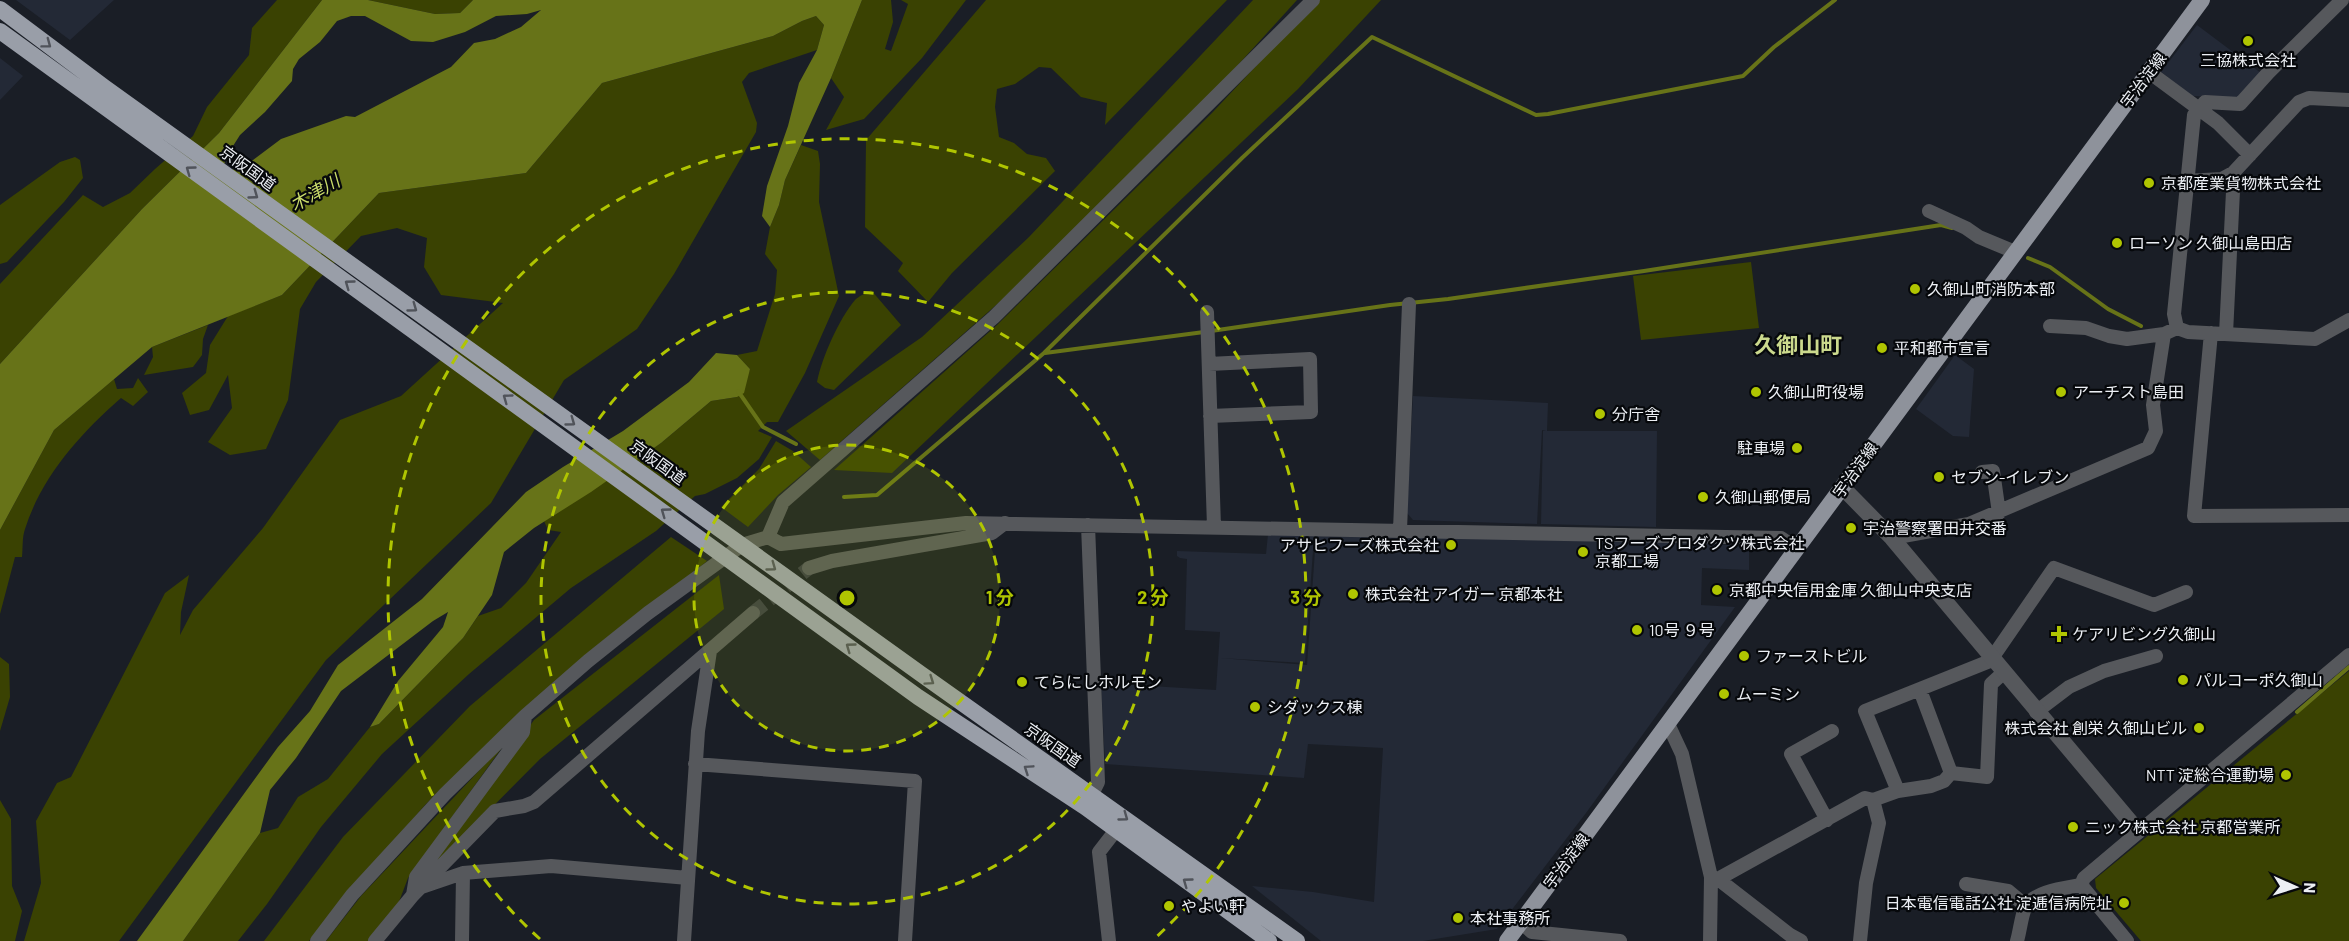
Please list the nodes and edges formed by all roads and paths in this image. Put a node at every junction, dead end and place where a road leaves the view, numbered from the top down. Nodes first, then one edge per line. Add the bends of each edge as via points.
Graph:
1 (1313, 0) edge
2 (2202, 0) edge
3 (2342, 0) edge
4 (0, 9) edge
5 (0, 31) edge
6 (2149, 72) junction
7 (2349, 100) edge
8 (2199, 109) junction
9 (2250, 155) junction
10 (2229, 175) junction
11 (2186, 181) junction
12 (1929, 211) dead end
13 (2015, 252) junction
14 (1408, 304) dead end
15 (1207, 312) dead end
16 (2349, 320) edge
17 (2050, 326) dead end
18 (2177, 328) junction
19 (2219, 333) junction
20 (2164, 334) junction
21 (1209, 364) junction
22 (1210, 416) junction
23 (1982, 472) dead end
24 (1843, 488) junction
25 (1999, 513) junction
26 (2349, 515) edge
27 (1005, 523) junction
28 (1088, 525) junction
29 (1214, 527) junction
30 (1400, 530) junction
31 (768, 537) junction
32 (1892, 538) junction
33 (742, 545) junction
34 (1796, 548) junction
35 (727, 556) junction
36 (809, 568) tunnel mouth
37 (2186, 592) dead end
38 (753, 613) tunnel mouth
39 (710, 651) junction
40 (2349, 655) edge
41 (2156, 657) dead end
42 (1992, 659) junction
43 (2003, 673) junction
44 (1920, 690) junction
45 (2036, 712) junction
46 (525, 716) junction
47 (1668, 724) junction
48 (1832, 731) dead end
49 (695, 764) junction
50 (1951, 773) junction
51 (1898, 791) junction
52 (1092, 794) junction
53 (1873, 800) junction
54 (1827, 820) junction
55 (1116, 830) junction
56 (2138, 831) junction
57 (464, 873) junction
58 (688, 878) junction
59 (1714, 878) junction
60 (1966, 884) dead end
61 (2081, 885) junction
62 (417, 891) junction
63 (2026, 906) junction
64 (1528, 932) edge
65 (316, 941) edge
66 (375, 941) edge
67 (462, 941) edge
68 (684, 941) edge
69 (905, 941) edge
70 (1109, 941) edge
71 (1269, 941) edge
72 (1297, 941) edge
73 (1507, 941) edge
74 (1620, 941) edge
75 (1710, 941) edge
76 (1802, 941) edge
77 (1860, 941) edge
78 (2017, 941) edge
79 (2127, 941) edge

1 - 31 street via 994,317 783,502
2 - 6 main road, 宇治淀線
3 - 8 street via 2240,104 2205,102
4 -> 33 highway, 京阪国道
35 -> 5 highway, 京阪国道
6 - 8 street
6 - 13 main road, 宇治淀線
7 - 9 street via 2309,98 2299,102
8 - 9 street
8 - 11 street via 2194,115
9 - 10 street
10 - 11 street
10 - 19 street via 2233,191
11 - 18 street via 2174,314
12 - 13 street
13 - 24 main road, 宇治淀線
14 - 30 street
15 - 21 street
16 - 19 street via 2315,339
17 - 20 street via 2086,328 2127,339
18 - 19 street
18 - 20 street
19 - 26 street via 2194,516
20 - 25 street via 2153,405 2156,431 2148,448
21 - 22 street
21 - 22 street via 1310,359 1311,412
22 - 29 street
23 - 25 street via 1994,471
24 - 32 street
24 - 34 main road, 宇治淀線
25 - 32 street via 1969,524
27 - 28 street
27 - 31 street via 944,524 781,544
27 - 36 street via 992,533
28 - 29 street
28 - 52 street via 1098,782
29 - 30 street
30 - 34 street via 1781,538
31 - 33 street
32 - 42 street
33 - 35 street
33 -> 52 highway, 京阪国道
34 - 47 main road, 宇治淀線
35 - 46 street via 648,613
55 -> 35 highway, 京阪国道 via 918,697
37 - 42 street via 2154,605 2054,568
38 - 39 street
39 - 49 street
39 - 62 street via 534,802 495,811
40 - 56 street
41 - 45 street via 2104,670 2069,687
42 - 43 street
42 - 44 street
43 - 45 street
43 - 50 street via 1991,684 1987,777
44 - 50 street
44 - 51 street via 1864,711
45 - 56 street
46 - 62 street via 523,732 416,877
46 - 65 street via 437,802 352,895
47 - 59 street via 1682,754
47 - 64 main road, 宇治淀線
48 - 54 street via 1791,754
49 - 58 street
49 - 69 street via 915,781
50 - 51 street via 1931,786
51 - 53 street
52 -> 72 highway, 京阪国道
53 - 54 street via 1865,798
53 - 77 street via 1879,824 1866,883
54 - 59 street
55 - 70 street via 1099,852
71 -> 55 highway, 京阪国道
56 - 61 street via 2084,878
57 - 58 street via 551,866
57 - 62 street
57 - 67 street
58 - 68 street
59 - 75 street
59 - 76 street
60 - 63 street via 2008,891
61 - 63 street via 2048,893
61 - 79 street
62 - 66 street
63 - 78 street
64 - 73 main road, 宇治淀線
64 - 74 street

